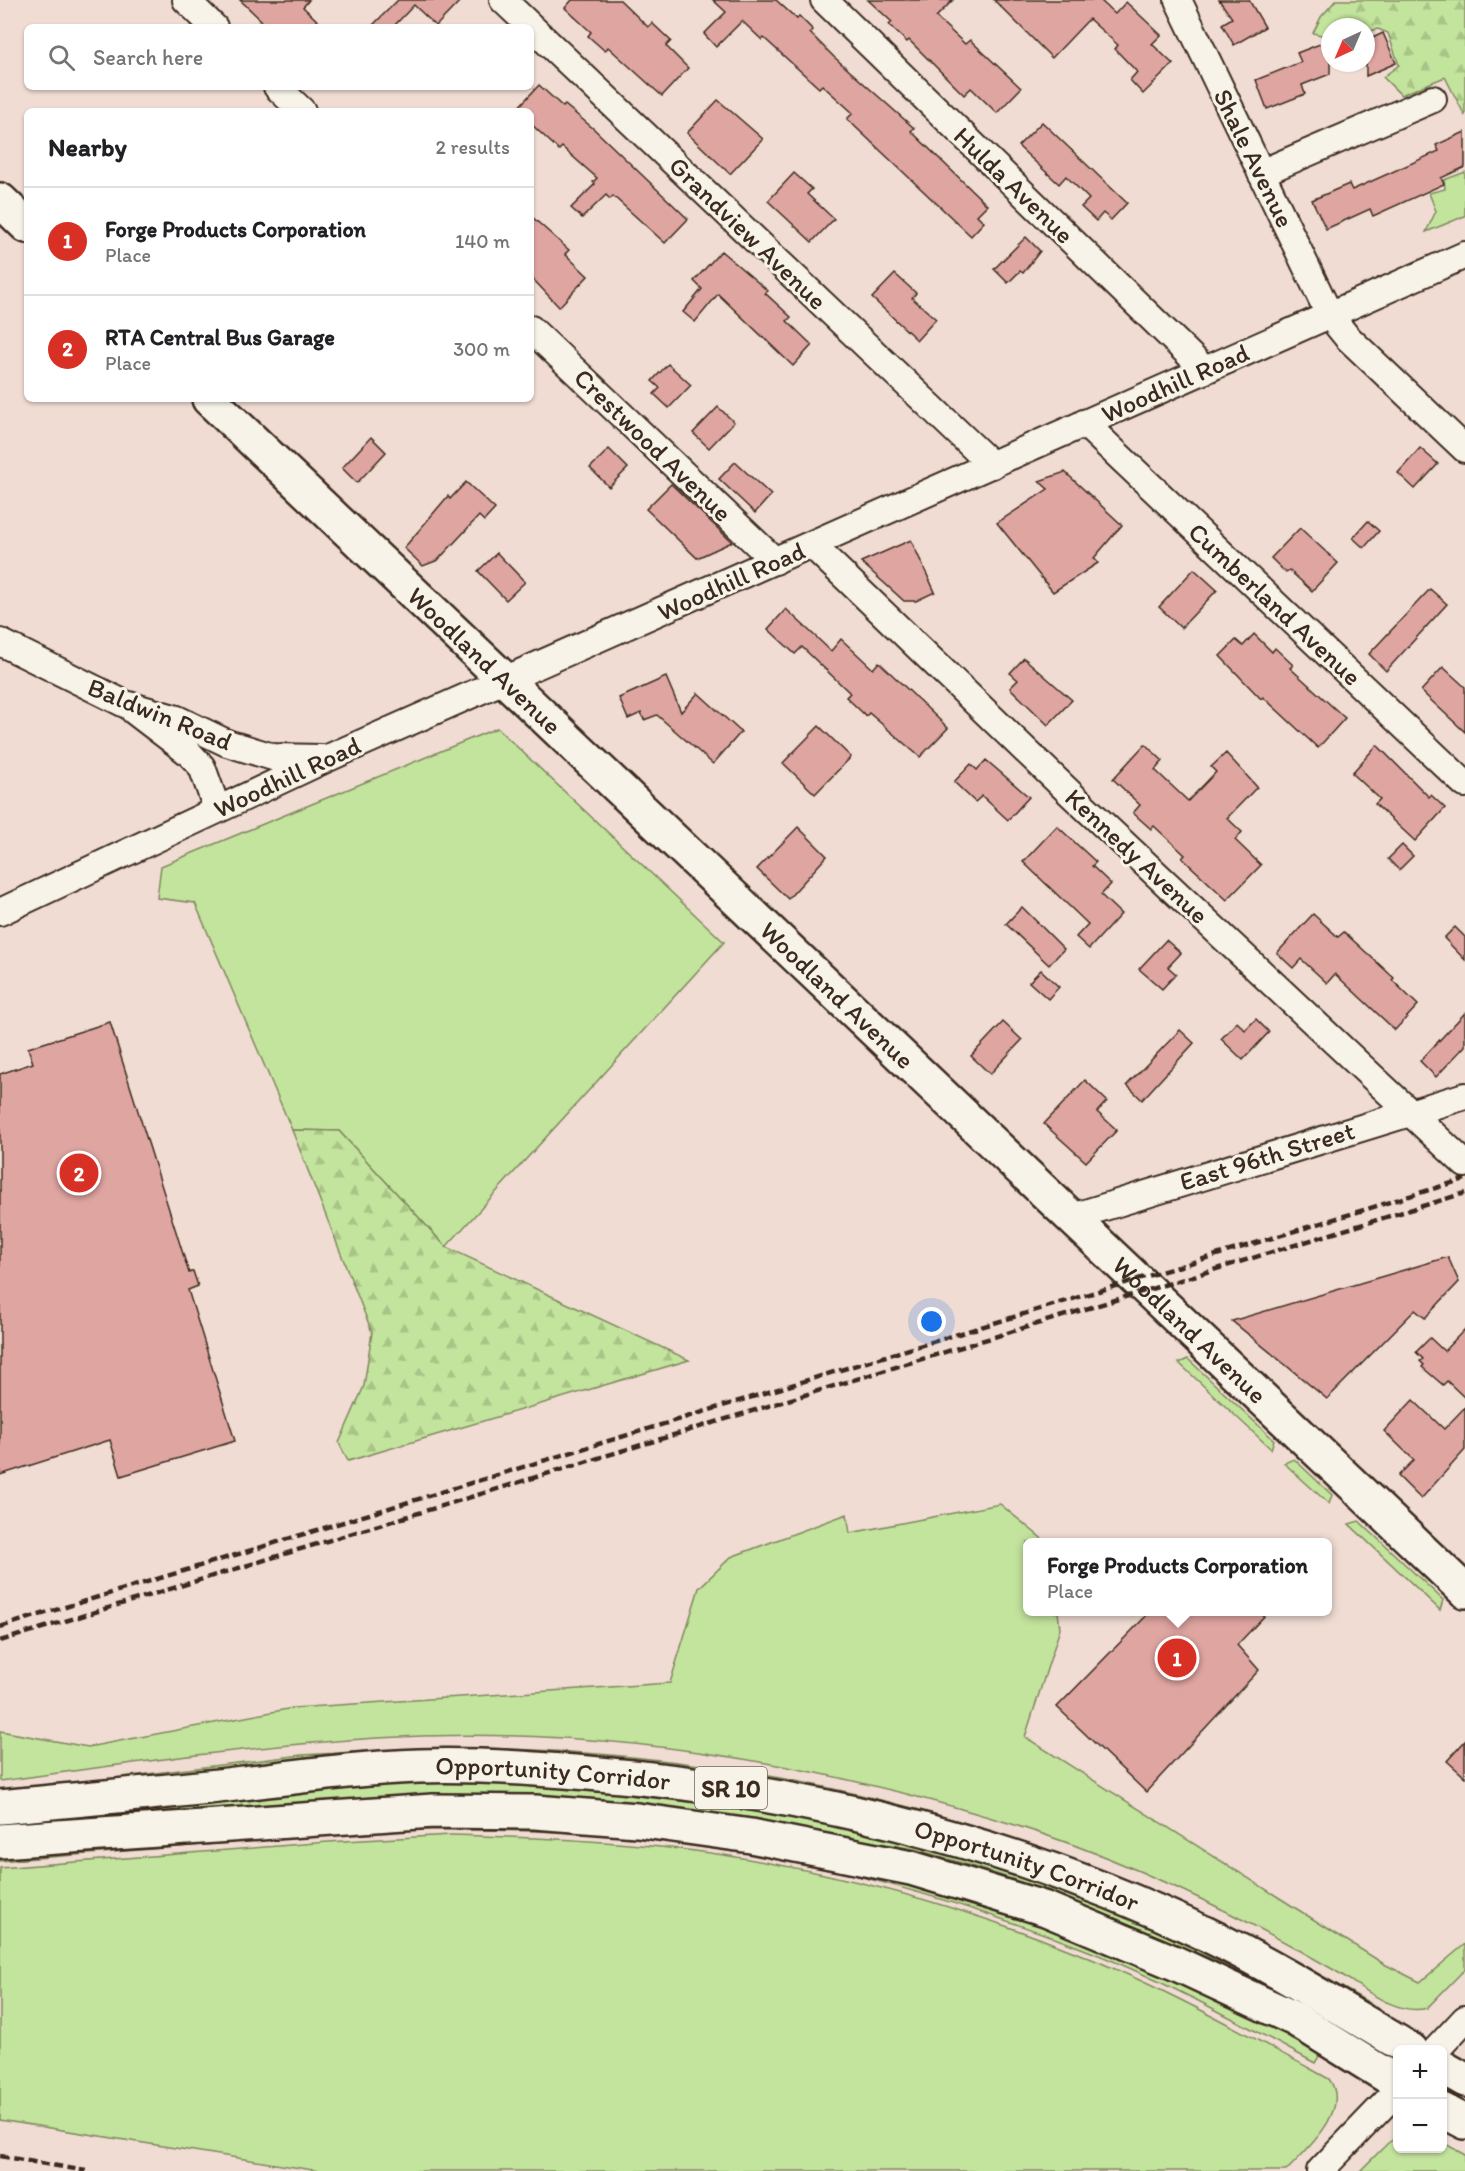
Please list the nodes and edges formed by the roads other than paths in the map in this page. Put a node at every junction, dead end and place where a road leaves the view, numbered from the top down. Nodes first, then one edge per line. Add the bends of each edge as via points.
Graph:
1 (186, 0) edge
2 (504, 0) edge
3 (824, 0) edge
4 (1178, 0) edge
5 (211, 24) edge
6 (529, 24) edge
7 (534, 29) edge
8 (280, 90) edge
9 (1433, 99) dead end
10 (299, 108) edge
11 (1261, 173) junction
12 (0, 200) edge
13 (24, 223) edge
14 (1465, 255) edge
15 (1330, 316) junction
16 (534, 332) edge
17 (1205, 370) junction
18 (212, 402) edge
19 (1084, 423) junction
20 (1465, 449) edge
21 (992, 465) junction
22 (812, 545) junction
23 (775, 561) junction
24 (0, 642) edge
25 (505, 680) junction
26 (125, 704) junction
27 (328, 758) junction
28 (1465, 784) edge
29 (217, 809) junction
30 (0, 912) edge
31 (1465, 1095) edge
32 (1410, 1112) junction
33 (1465, 1164) edge
34 (1069, 1218) junction
35 (1465, 1592) edge
36 (0, 1807) edge
37 (0, 1841) edge
38 (1465, 2019) edge
39 (1405, 2045) edge
40 (1440, 2045) edge
41 (1447, 2069) edge
42 (1393, 2080) edge
43 (1465, 2080) edge
44 (1393, 2095) edge
45 (1447, 2112) edge
46 (1465, 2122) edge
47 (1320, 2171) edge

1 - 5 street
2 - 6 street, Grandview Avenue
3 - 17 street, Hulda Avenue
4 - 11 street, Shale Avenue
7 - 21 street, Grandview Avenue
8 - 10 street
9 - 11 street
11 - 15 street, Shale Avenue
12 - 13 main road
14 - 15 street, Woodhill Road
15 - 17 street, Woodhill Road
15 - 20 street, Shale Avenue via 1347,337
16 - 23 street, Crestwood Avenue
17 - 19 street, Woodhill Road
18 - 25 main road, Woodland Avenue
19 - 21 street, Woodhill Road
19 - 28 street, Cumberland Avenue
21 - 22 street, Woodhill Road
22 - 23 street, Woodhill Road
22 - 32 street, Kennedy Avenue
23 - 25 street, Woodhill Road
24 - 26 street, Baldwin Road
25 - 27 street, Woodhill Road
25 - 34 main road, Woodland Avenue
26 - 27 street, Baldwin Road via 177,719 227,743 273,757
26 - 29 street via 202,767
27 - 29 street, Woodhill Road
29 - 30 street, Woodhill Road
31 - 32 street, East 96th Street
32 - 33 street, Kennedy Avenue
32 - 34 street, East 96th Street
34 - 35 main road, Woodland Avenue
36 - 39 main road, Opportunity Corridor / SR 10 via 420,1766 573,1771 660,1778 763,1793 959,1838 1110,1891 1260,1961
37 - 42 main road, Opportunity Corridor / SR 10 via 433,1811 535,1812 637,1820 751,1836 911,1868 1046,1909 1295,2019
38 - 40 street
41 - 43 main road
44 - 47 street
45 - 46 main road

